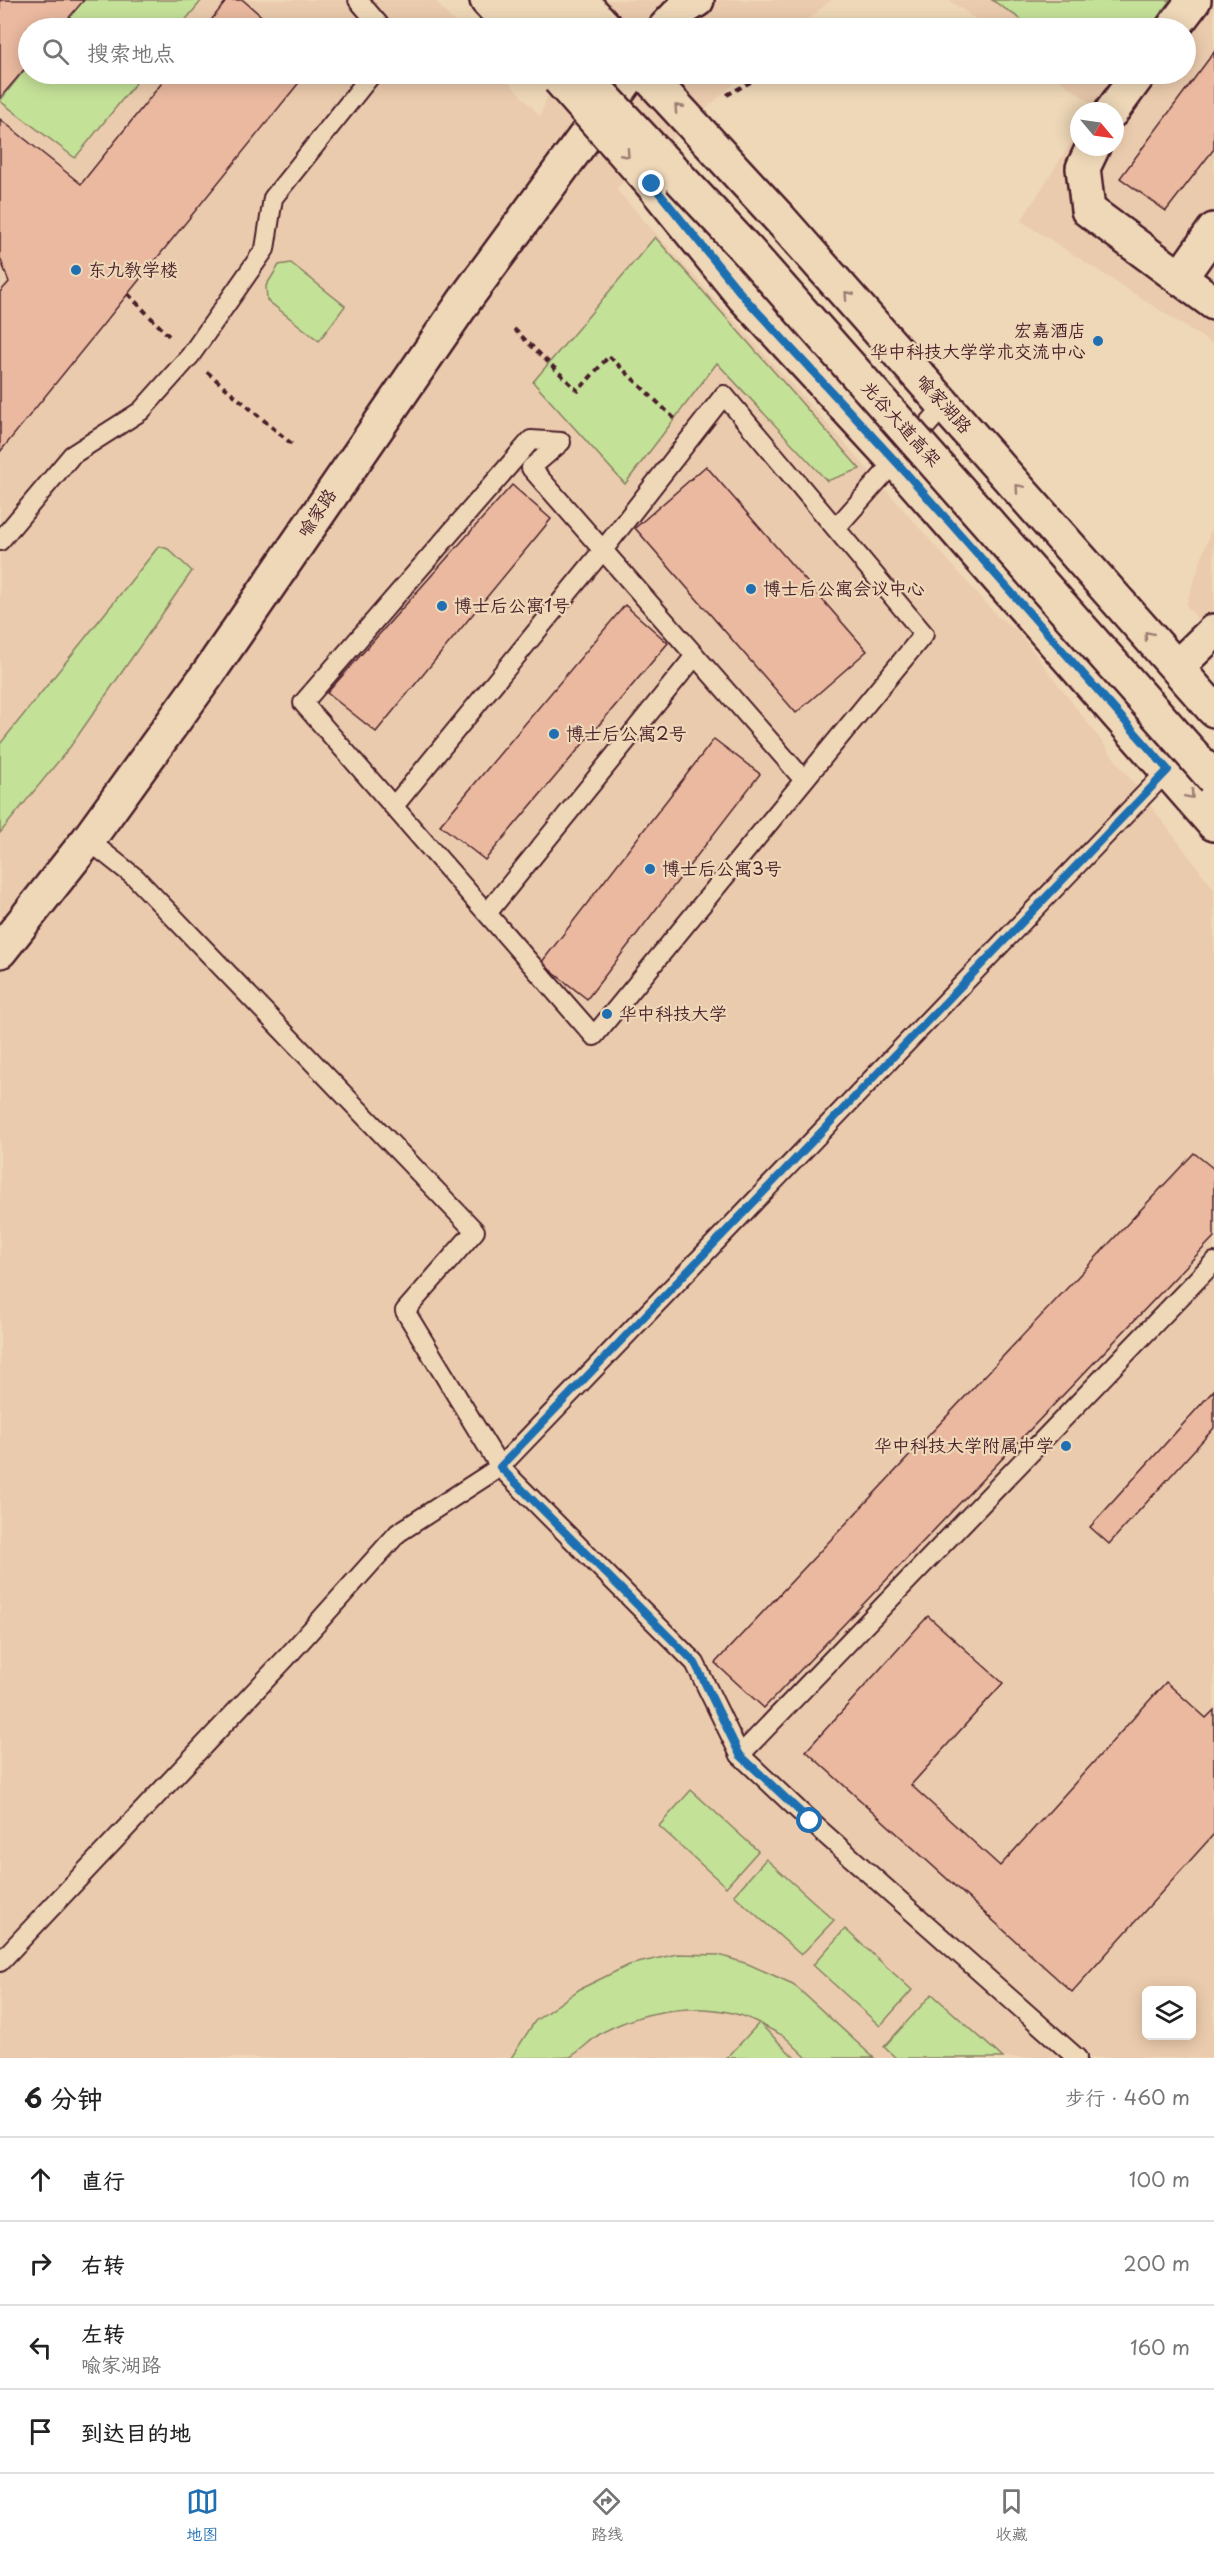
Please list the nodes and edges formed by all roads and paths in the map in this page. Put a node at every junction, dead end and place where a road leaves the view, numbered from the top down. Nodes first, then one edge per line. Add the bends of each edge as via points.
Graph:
1 (358, 0) edge
2 (487, 0) edge
3 (515, 0) edge
4 (545, 0) edge
5 (1194, 0) edge
6 (373, 18) edge
7 (504, 18) edge
8 (532, 18) edge
9 (588, 18) edge
10 (1180, 18) edge
11 (364, 84) edge
12 (572, 84) edge
13 (574, 84) edge
14 (620, 84) edge
15 (625, 84) edge
16 (655, 84) edge
17 (747, 84) edge
18 (1132, 84) edge
19 (727, 95) dead end
20 (1119, 102) edge
21 (1089, 156) edge
22 (1214, 230) edge
23 (1180, 278) junction
24 (128, 294) dead end
25 (1214, 303) edge
26 (514, 329) dead end
27 (189, 356) junction
28 (945, 405) junction
29 (693, 436) junction
30 (293, 445) dead end
31 (895, 461) junction
32 (836, 528) junction
33 (0, 541) edge
34 (603, 550) junction
35 (1214, 631) edge
36 (695, 656) junction
37 (1177, 667) junction
38 (1214, 710) edge
39 (1214, 751) edge
40 (1168, 770) junction
41 (1214, 779) edge
42 (804, 780) junction
43 (394, 806) junction
44 (1214, 824) edge
45 (88, 840) junction
46 (488, 912) junction
47 (0, 951) edge
48 (1214, 1262) edge
49 (500, 1467) junction
50 (740, 1755) junction
51 (0, 1962) edge
52 (1077, 2058) edge

1 - 6 lane
2 - 7 main road
3 - 8 main road
4 - 9 main road
5 - 10 main road
11 - 27 lane via 273,198 265,249
12 -> 31 main road, bridge via 743,296
13 - 41 main road, 光谷大道高架, bridge via 754,259
14 - 39 main road, 光谷大道高架 via 886,378
15 - 45 main road, 喻家路 via 467,297 210,671
28 -> 16 main road, 喻家湖路
17 - 19 path
18 - 20 main road
21 - 23 main road via 1083,168 1088,210
22 - 23 main road
23 - 25 main road
24 - 27 path
26 - 29 path via 578,391 609,356
27 - 30 path
27 - 33 lane via 141,411 72,455
28 - 31 lane
37 -> 28 main road, 喻家湖路
29 - 32 lane via 724,395
29 - 34 lane
31 - 32 lane
31 - 40 main road
32 - 42 lane via 924,634
34 - 36 lane
34 - 43 lane
34 - 43 lane via 531,468 561,442 531,440 303,703
35 - 37 main road
36 - 42 lane
36 - 46 lane
37 - 38 main road, 喻家湖路
40 -> 44 main road
40 - 49 lane
42 - 46 lane via 594,1036
43 - 46 lane
45 - 47 main road, 喻家路
45 - 49 lane via 136,878 475,1231 405,1311
48 - 50 lane
49 - 50 lane via 695,1663
49 - 51 lane via 398,1533
50 - 52 lane

